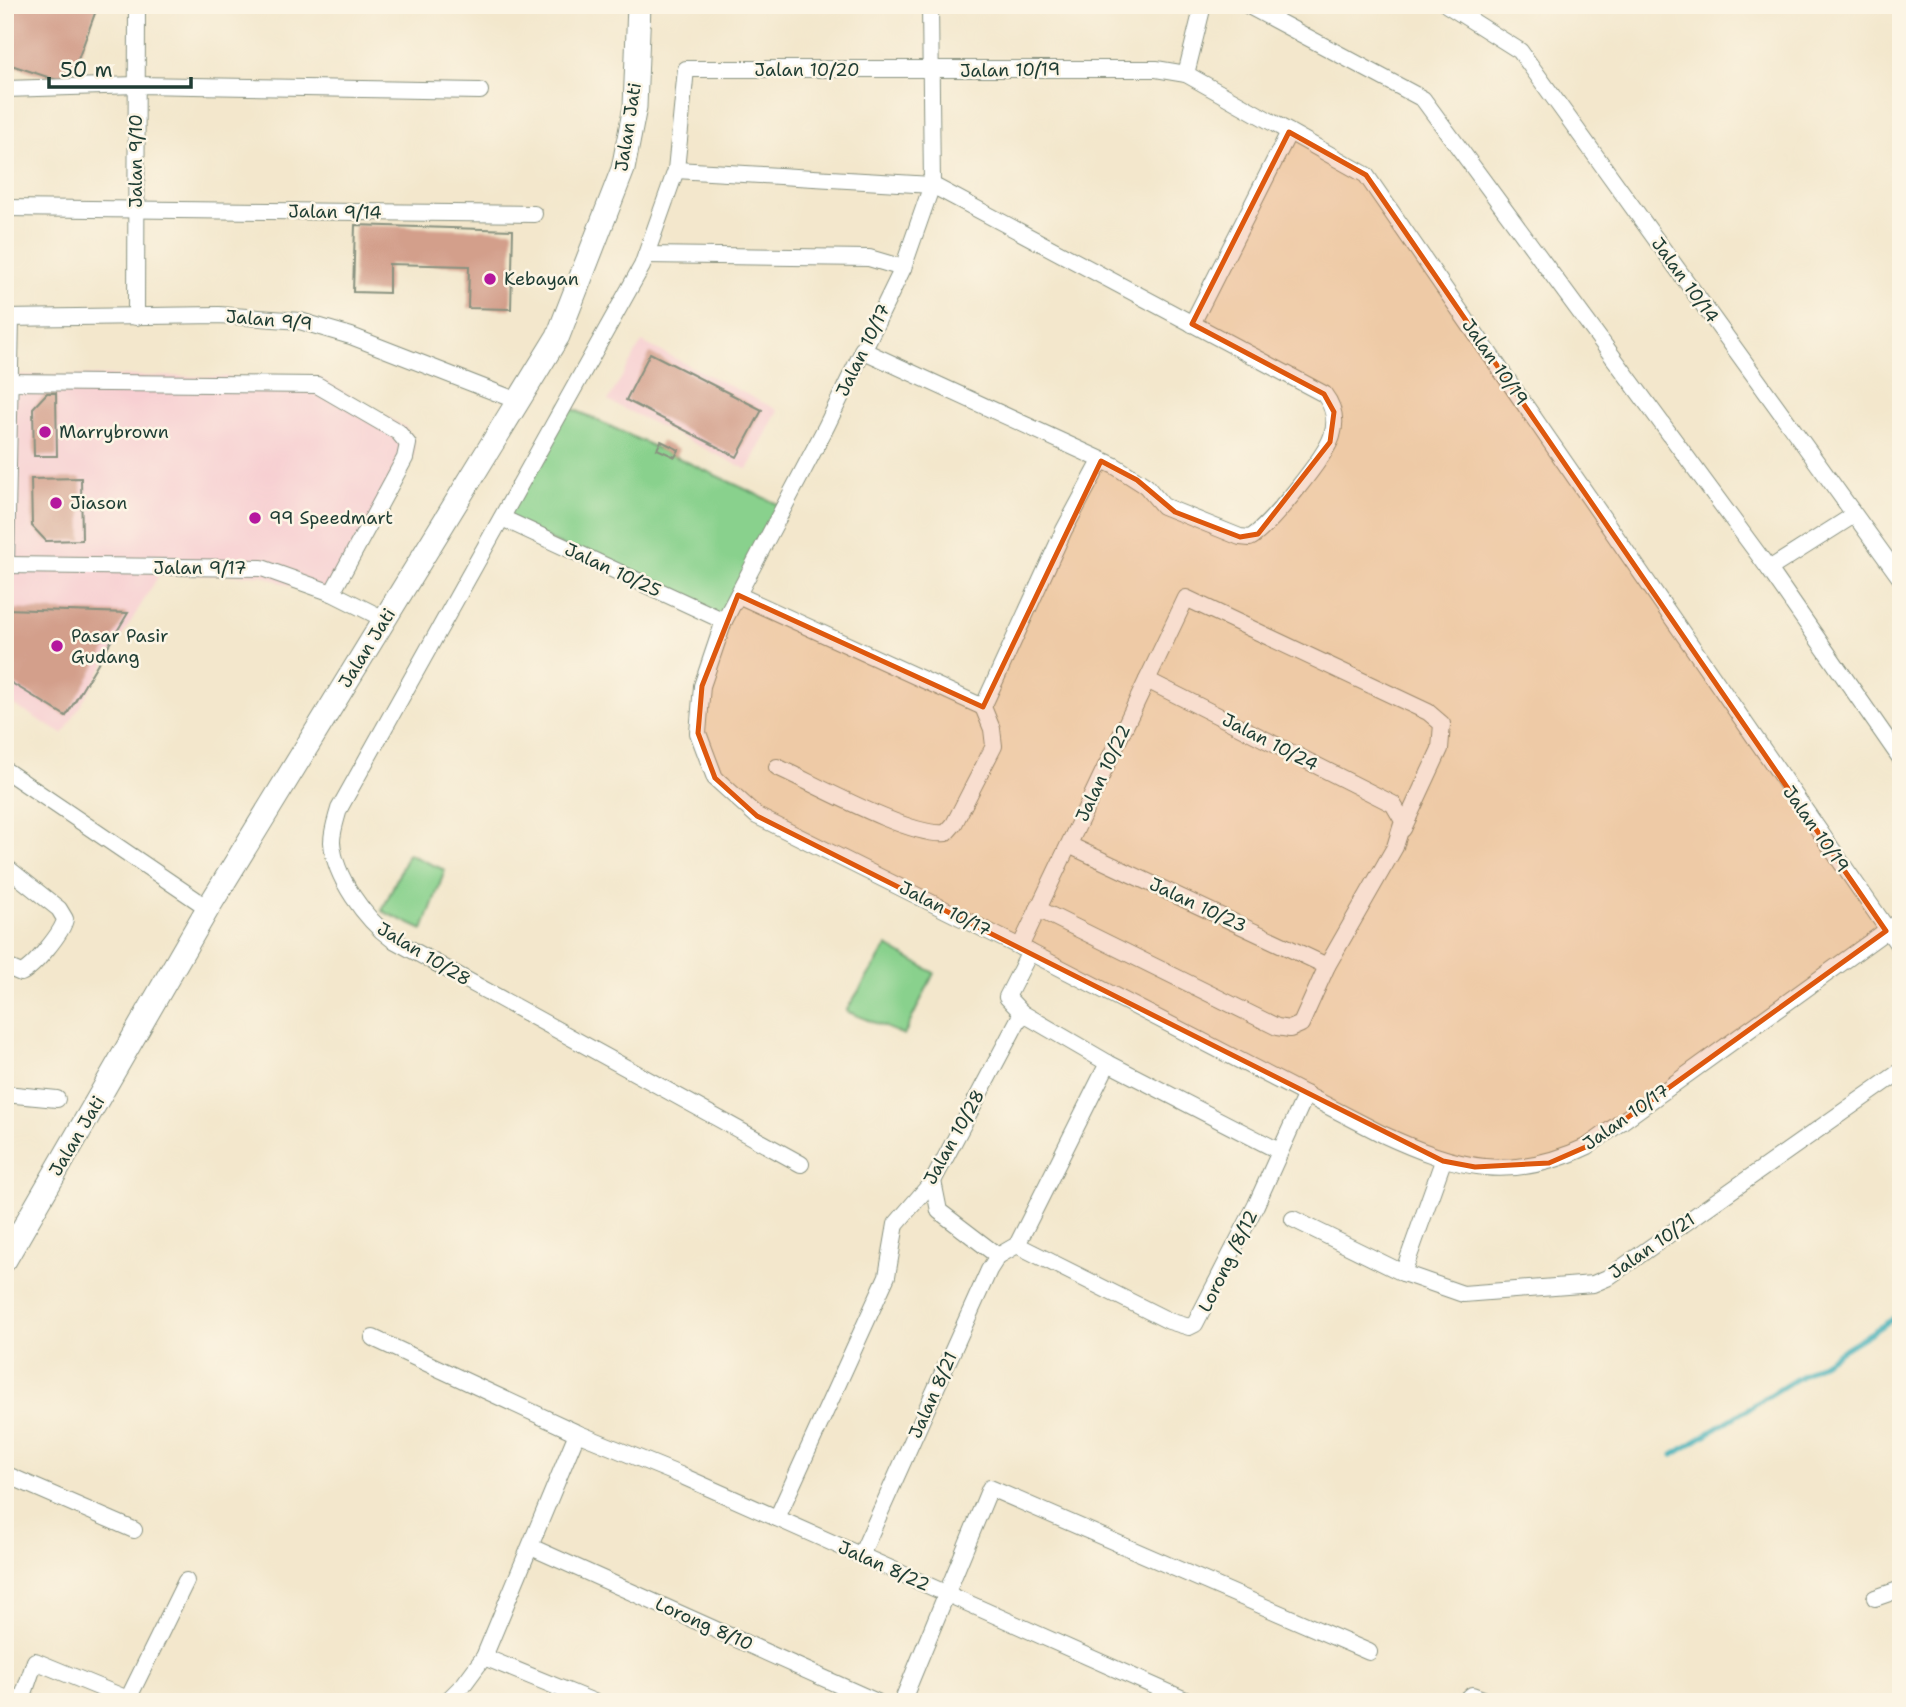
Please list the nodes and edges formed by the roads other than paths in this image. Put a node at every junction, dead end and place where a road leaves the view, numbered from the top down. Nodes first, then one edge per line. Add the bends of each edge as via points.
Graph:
1 (137, 5) edge
2 (639, 5) edge
3 (930, 5) edge
4 (1203, 5) edge
5 (1247, 5) edge
6 (1447, 5) edge
7 (929, 71) junction
8 (1186, 74) junction
9 (137, 85) junction
10 (5, 89) edge
11 (480, 91) dead end
12 (1289, 132) junction
13 (676, 170) junction
14 (932, 185) junction
15 (5, 208) edge
16 (136, 209) junction
17 (534, 214) dead end
18 (646, 255) junction
19 (902, 268) junction
20 (136, 317) junction
21 (8, 318) edge
22 (1192, 324) junction
23 (862, 350) junction
24 (7, 382) edge
25 (518, 401) junction
26 (1101, 461) junction
27 (1854, 515) junction
28 (502, 518) junction
29 (6, 565) edge
30 (1769, 569) junction
31 (1901, 579) edge
32 (332, 593) junction
33 (738, 595) junction
34 (384, 619) junction
35 (724, 621) junction
36 (1147, 680) junction
37 (982, 707) junction
38 (1901, 759) edge
39 (777, 767) dead end
40 (5, 770) edge
41 (1402, 831) junction
42 (1069, 845) junction
43 (5, 866) edge
44 (208, 908) junction
45 (1038, 909) junction
46 (1901, 920) edge
47 (1886, 931) junction
48 (1025, 949) junction
49 (1901, 949) edge
50 (5, 966) edge
51 (1327, 966) junction
52 (1022, 1013) junction
53 (1108, 1063) junction
54 (1901, 1071) edge
55 (5, 1094) edge
56 (1306, 1094) junction
57 (57, 1099) dead end
58 (1279, 1152) junction
59 (1443, 1161) junction
60 (801, 1164) dead end
61 (933, 1181) junction
62 (1293, 1219) dead end
63 (1017, 1245) junction
64 (998, 1256) junction
65 (5, 1260) edge
66 (1403, 1273) junction
67 (373, 1338) dead end
68 (577, 1433) junction
69 (5, 1474) edge
70 (777, 1518) junction
71 (134, 1530) dead end
72 (531, 1547) junction
73 (861, 1555) junction
74 (186, 1581) dead end
75 (1901, 1589) edge
76 (947, 1593) junction
77 (1875, 1598) dead end
78 (1369, 1652) dead end
79 (484, 1657) junction
80 (132, 1700) edge
81 (21, 1702) edge
82 (446, 1702) edge
83 (594, 1702) edge
84 (877, 1702) edge
85 (902, 1702) edge
86 (1190, 1702) edge
87 (1464, 1702) edge
88 (1491, 1702) edge

1 - 9 street, Jalan 9/10
2 - 25 street, Jalan Jati via 635,107 623,169 568,313
3 - 7 street, Jalan 10/17
4 - 8 street
5 - 30 street via 1423,99
6 - 27 street, Jalan 10/14 via 1520,51
7 - 8 street, Jalan 10/19 via 1156,69
7 - 13 street, Jalan 10/20 via 686,69
7 - 14 street, Jalan 10/17
8 - 12 street, Jalan 10/19
9 - 10 street
9 - 11 street
9 - 16 street, Jalan 9/10
12 - 22 street
12 - 47 street, Jalan 10/19 via 1366,175
13 - 14 street
13 - 18 street
14 - 19 street, Jalan 10/17
14 - 22 street
15 - 16 street, Jalan 9/14
16 - 17 street, Jalan 9/14
16 - 20 street, Jalan 9/10
18 - 19 street via 869,258
18 - 28 street
19 - 23 street, Jalan 10/17
20 - 21 street, Jalan 9/9
20 - 25 street, Jalan 9/9 via 219,315 319,325
21 - 24 street
22 - 26 street via 1324,394 1334,412 1330,442 1264,527 1250,538 1226,533 1163,506 1137,480
23 - 26 street
23 - 33 street, Jalan 10/17
24 - 29 street
24 - 32 street via 317,385 404,437 408,451
25 - 34 street, Jalan Jati
26 - 37 street
27 - 30 street
27 - 31 street, Jalan 10/14
28 - 35 street, Jalan 10/25
28 - 60 street, Jalan 10/28 via 338,809 332,841 335,856 361,909 392,939
29 - 32 street, Jalan 9/17 via 262,568
30 - 38 street
32 - 34 street, Jalan 9/17
33 - 35 street, Jalan 10/17
33 - 37 street
34 - 44 street, Jalan Jati
35 - 48 street, Jalan 10/17 via 702,686 698,733 715,778 757,816
36 - 41 street, Jalan 10/24 via 1393,804 1403,821
36 - 41 street, Jalan 10/22 via 1186,598 1428,712 1442,724 1440,749
36 - 42 street, Jalan 10/22
37 - 39 street via 994,746 946,833 926,833 904,825
40 - 44 street
41 - 51 street
42 - 45 street, Jalan 10/22
42 - 51 street, Jalan 10/23
43 - 50 street via 59,909 65,919 30,968 15,973
44 - 65 street, Jalan Jati
45 - 48 street, Jalan 10/22
45 - 51 street via 1277,1027 1290,1029 1301,1024
46 - 47 street, Jalan 10/17
47 - 49 street, Jalan 10/19
47 - 59 street, Jalan 10/17 via 1588,1146 1549,1163 1510,1169
48 - 52 street via 1007,997
48 - 56 street, Jalan 10/17
52 - 53 street
52 - 61 street, Jalan 10/28
53 - 58 street
53 - 63 street
54 - 66 street, Jalan 10/21 via 1596,1283 1462,1294
55 - 57 street
56 - 58 street, Lorong /8/12
56 - 59 street, Jalan 10/17
58 - 63 street, Lorong /8/12 via 1199,1319 1189,1327 1168,1321
59 - 66 street
61 - 64 street via 939,1211
61 - 70 street, Jalan 10/28 via 896,1224 887,1276
62 - 66 street, Jalan 10/21
63 - 64 street
64 - 73 street, Jalan 8/21
67 - 68 street, Jalan 8/22
68 - 70 street, Jalan 8/22
68 - 72 street
69 - 71 street
70 - 73 street, Jalan 8/22
72 - 79 street
72 - 84 street, Lorong 8/10
73 - 76 street, Jalan 8/22
74 - 80 street
75 - 77 street
76 - 78 street via 990,1488
76 - 85 street
76 - 86 street, Jalan 8/22
79 - 82 street
79 - 83 street
80 - 81 street via 36,1661
87 - 88 street via 1472,1695

